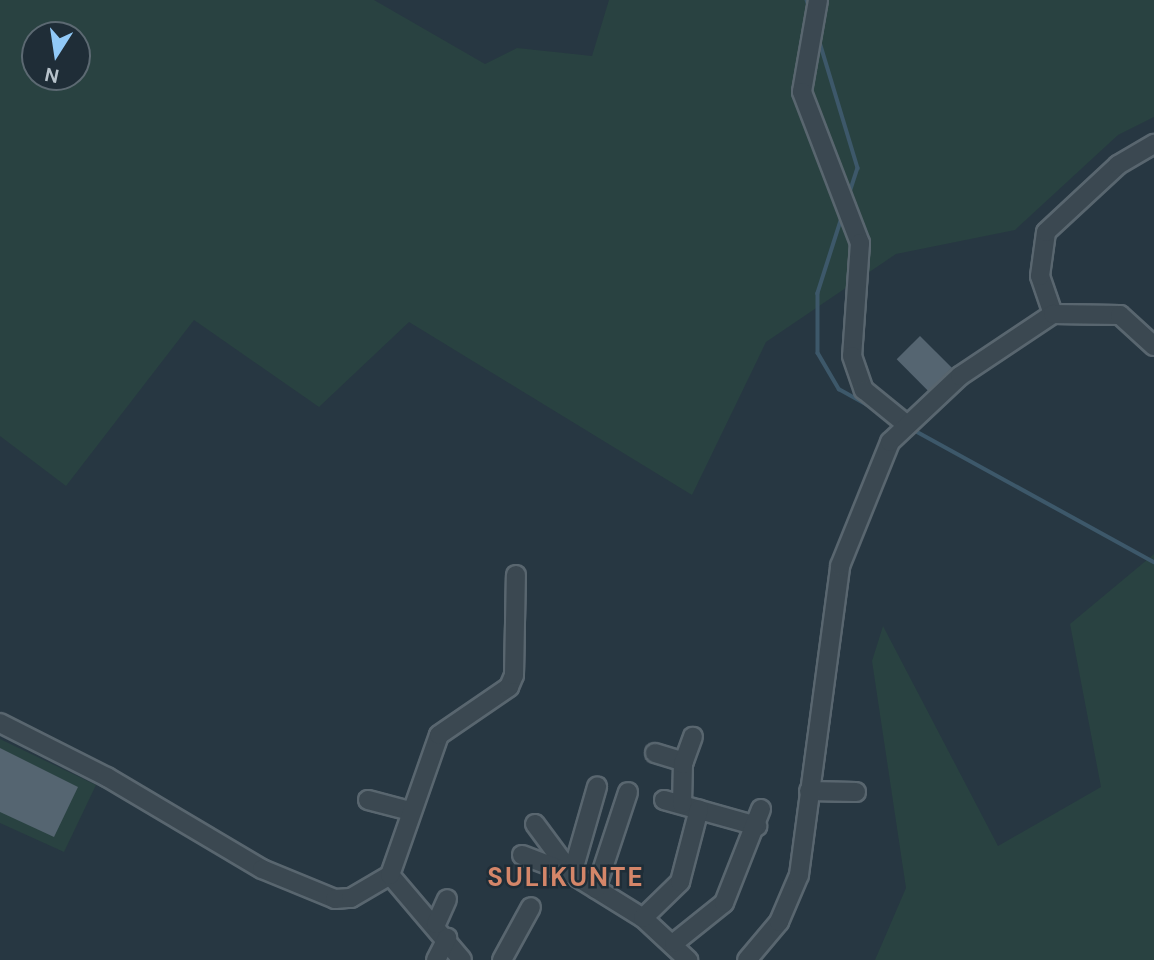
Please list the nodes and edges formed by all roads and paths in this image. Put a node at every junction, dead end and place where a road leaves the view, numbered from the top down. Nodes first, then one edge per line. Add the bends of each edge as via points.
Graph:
1 (818, 0) edge
2 (1154, 144) edge
3 (1053, 314) junction
4 (1154, 346) edge
5 (903, 427) junction
6 (516, 575) dead end
7 (0, 723) edge
8 (693, 737) dead end
9 (655, 753) dead end
10 (684, 762) junction
11 (597, 787) dead end
12 (809, 791) junction
13 (628, 792) dead end
14 (856, 792) dead end
15 (369, 800) dead end
16 (664, 800) dead end
17 (691, 806) junction
18 (410, 811) junction
19 (535, 824) dead end
20 (522, 855) dead end
21 (572, 874) junction
22 (390, 875) junction
23 (596, 889) junction
24 (447, 900) dead end
25 (531, 907) dead end
26 (643, 918) junction
27 (442, 931) junction
28 (674, 943) junction
29 (436, 960) edge
30 (462, 960) edge
31 (502, 960) edge
32 (688, 960) edge
33 (747, 960) edge

1 - 5 street via 802,92 860,243 852,356 864,390
2 - 3 street via 1118,165 1046,232 1040,276
3 - 4 street via 1121,315
3 - 5 street via 960,376
5 - 12 street via 886,449 841,566
6 - 18 street via 514,675 509,687 439,735
7 - 22 street via 107,776 262,869 335,899 351,898
8 - 10 street
9 - 10 street
10 - 17 street
11 - 21 street
12 - 14 street
12 - 33 street via 796,883 779,922
13 - 23 street
15 - 18 street
16 - 17 street
17 - 26 street via 680,882
17 - 28 street via 759,817 724,903
18 - 22 street
19 - 21 street
20 - 21 street
21 - 23 street
22 - 27 street
23 - 26 street
24 - 27 street
25 - 31 street
26 - 28 street
27 - 29 street
27 - 30 street
28 - 32 street

